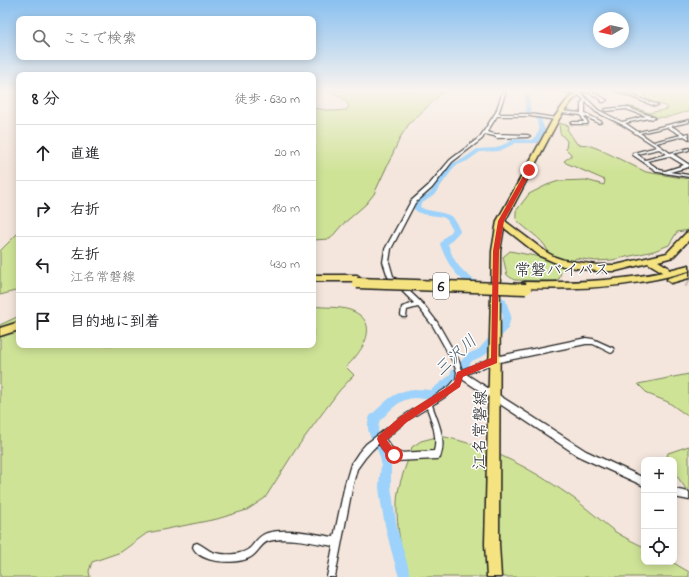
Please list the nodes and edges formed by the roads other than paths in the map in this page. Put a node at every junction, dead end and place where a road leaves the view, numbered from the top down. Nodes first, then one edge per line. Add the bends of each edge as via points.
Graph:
1 (494, 118) edge
2 (557, 118) edge
3 (584, 118) edge
4 (591, 118) edge
5 (611, 118) edge
6 (646, 118) edge
7 (597, 121) dead end
8 (689, 121) edge
9 (573, 123) dead end
10 (621, 123) junction
11 (668, 126) junction
12 (485, 133) junction
13 (637, 133) junction
14 (689, 134) edge
15 (495, 135) junction
16 (684, 135) junction
17 (689, 138) edge
18 (652, 143) junction
19 (659, 148) junction
20 (689, 149) edge
21 (669, 154) junction
22 (644, 161) junction
23 (688, 166) edge
24 (665, 172) junction
25 (689, 176) edge
26 (501, 221) junction
27 (689, 235) edge
28 (649, 260) junction
29 (689, 268) edge
30 (665, 269) tunnel mouth
31 (689, 275) edge
32 (316, 278) edge
33 (357, 281) junction
34 (316, 283) edge
35 (526, 287) junction
36 (419, 304) junction
37 (404, 315) dead end
38 (16, 327) edge
39 (0, 332) edge
40 (16, 333) edge
41 (0, 338) edge
42 (611, 350) dead end
43 (494, 360) junction
44 (460, 375) junction
45 (495, 398) junction
46 (428, 403) junction
47 (381, 439) junction
48 (641, 481) edge
49 (677, 493) edge
50 (689, 496) edge
51 (337, 542) junction
52 (197, 547) dead end
53 (330, 577) edge
54 (494, 577) edge

1 - 12 street
2 - 26 main road, 江名常磐線
3 - 9 street via 586,123
4 - 7 street
5 - 10 street
6 - 10 street
8 - 11 street
10 - 13 street
11 - 13 street
11 - 16 street
12 - 15 street
12 - 36 street via 451,161 430,187 412,202 388,249 386,262 391,277
13 - 18 street
14 - 16 street
15 - 15 street via 524,135 528,136 499,137
16 - 17 street
16 - 18 street
18 - 19 street
19 - 21 street
19 - 22 street via 634,154
20 - 21 street
21 - 22 street
21 - 23 street
22 - 24 street
23 - 24 street
24 - 25 street
26 - 28 main road via 543,254 557,261 605,269
26 - 43 main road, 江名常磐線 via 496,251
27 - 28 main road via 673,254
28 - 30 main road
29 - 35 main road, 常磐バイパス / 6 via 631,282
31 - 35 main road, 常磐バイパス / 6 via 604,290 566,291
32 - 33 main road, 常磐バイパス / 6
33 - 34 main road, 常磐バイパス / 6
33 - 35 main road, 常磐バイパス / 6, bridge
36 - 37 street via 404,309
36 - 44 street via 435,324 456,361
38 - 39 main road
40 - 41 main road
42 - 43 street via 590,341
43 - 44 street
43 - 45 main road, 江名常磐線
44 - 45 street
44 - 46 street via 457,384
45 - 48 street via 583,454
45 - 54 main road, 江名常磐線 via 492,544
46 - 47 street
46 - 47 street via 438,439 437,455 397,457 388,450
47 - 51 street via 362,455 354,467 348,484
49 - 50 street
51 - 52 street via 301,536 268,537 249,555 219,558 210,556
51 - 53 street

